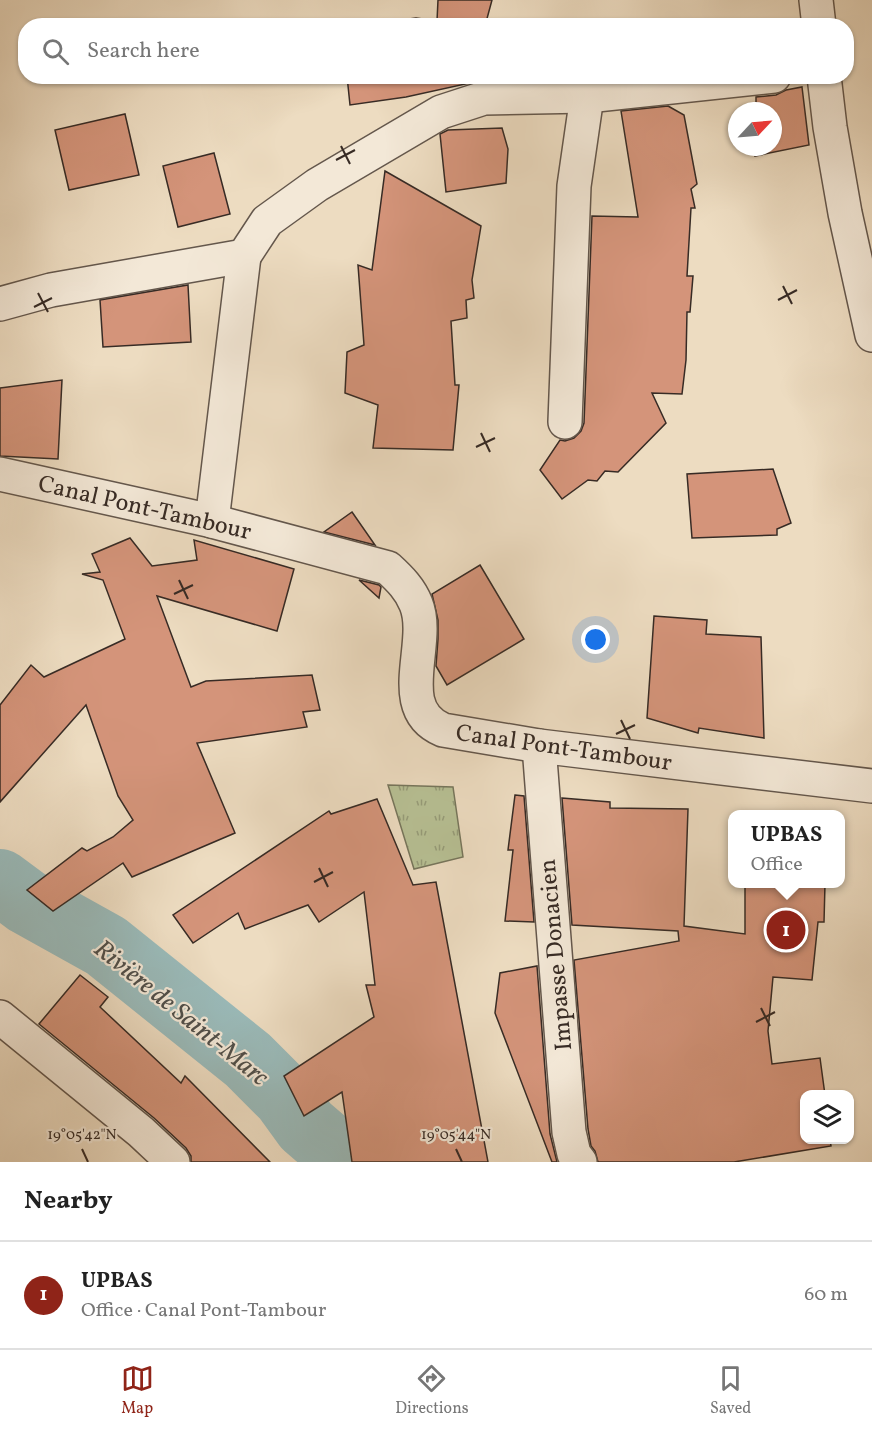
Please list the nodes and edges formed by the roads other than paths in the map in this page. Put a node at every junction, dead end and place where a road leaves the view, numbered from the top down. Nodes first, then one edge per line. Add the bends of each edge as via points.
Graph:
1 (816, 0) edge
2 (818, 18) edge
3 (699, 84) edge
4 (825, 84) edge
5 (586, 96) junction
6 (243, 256) junction
7 (0, 304) edge
8 (872, 335) edge
9 (565, 422) dead end
10 (0, 474) edge
11 (212, 521) junction
12 (539, 746) junction
13 (872, 786) edge
14 (0, 1017) edge
15 (173, 1162) edge
16 (580, 1162) edge

1 - 2 street
3 - 5 street
4 - 8 street via 845,213
5 - 6 street via 484,98 441,112 318,185 267,221
5 - 9 street via 574,186
6 - 7 street via 51,290
6 - 11 street
10 - 11 street, Canal Pont-Tambour
11 - 12 street, Canal Pont-Tambour via 388,568 405,583 417,605 421,627 417,702 432,726
12 - 13 street, Canal Pont-Tambour
12 - 16 street, Impasse Donacien via 569,1132
14 - 15 street

